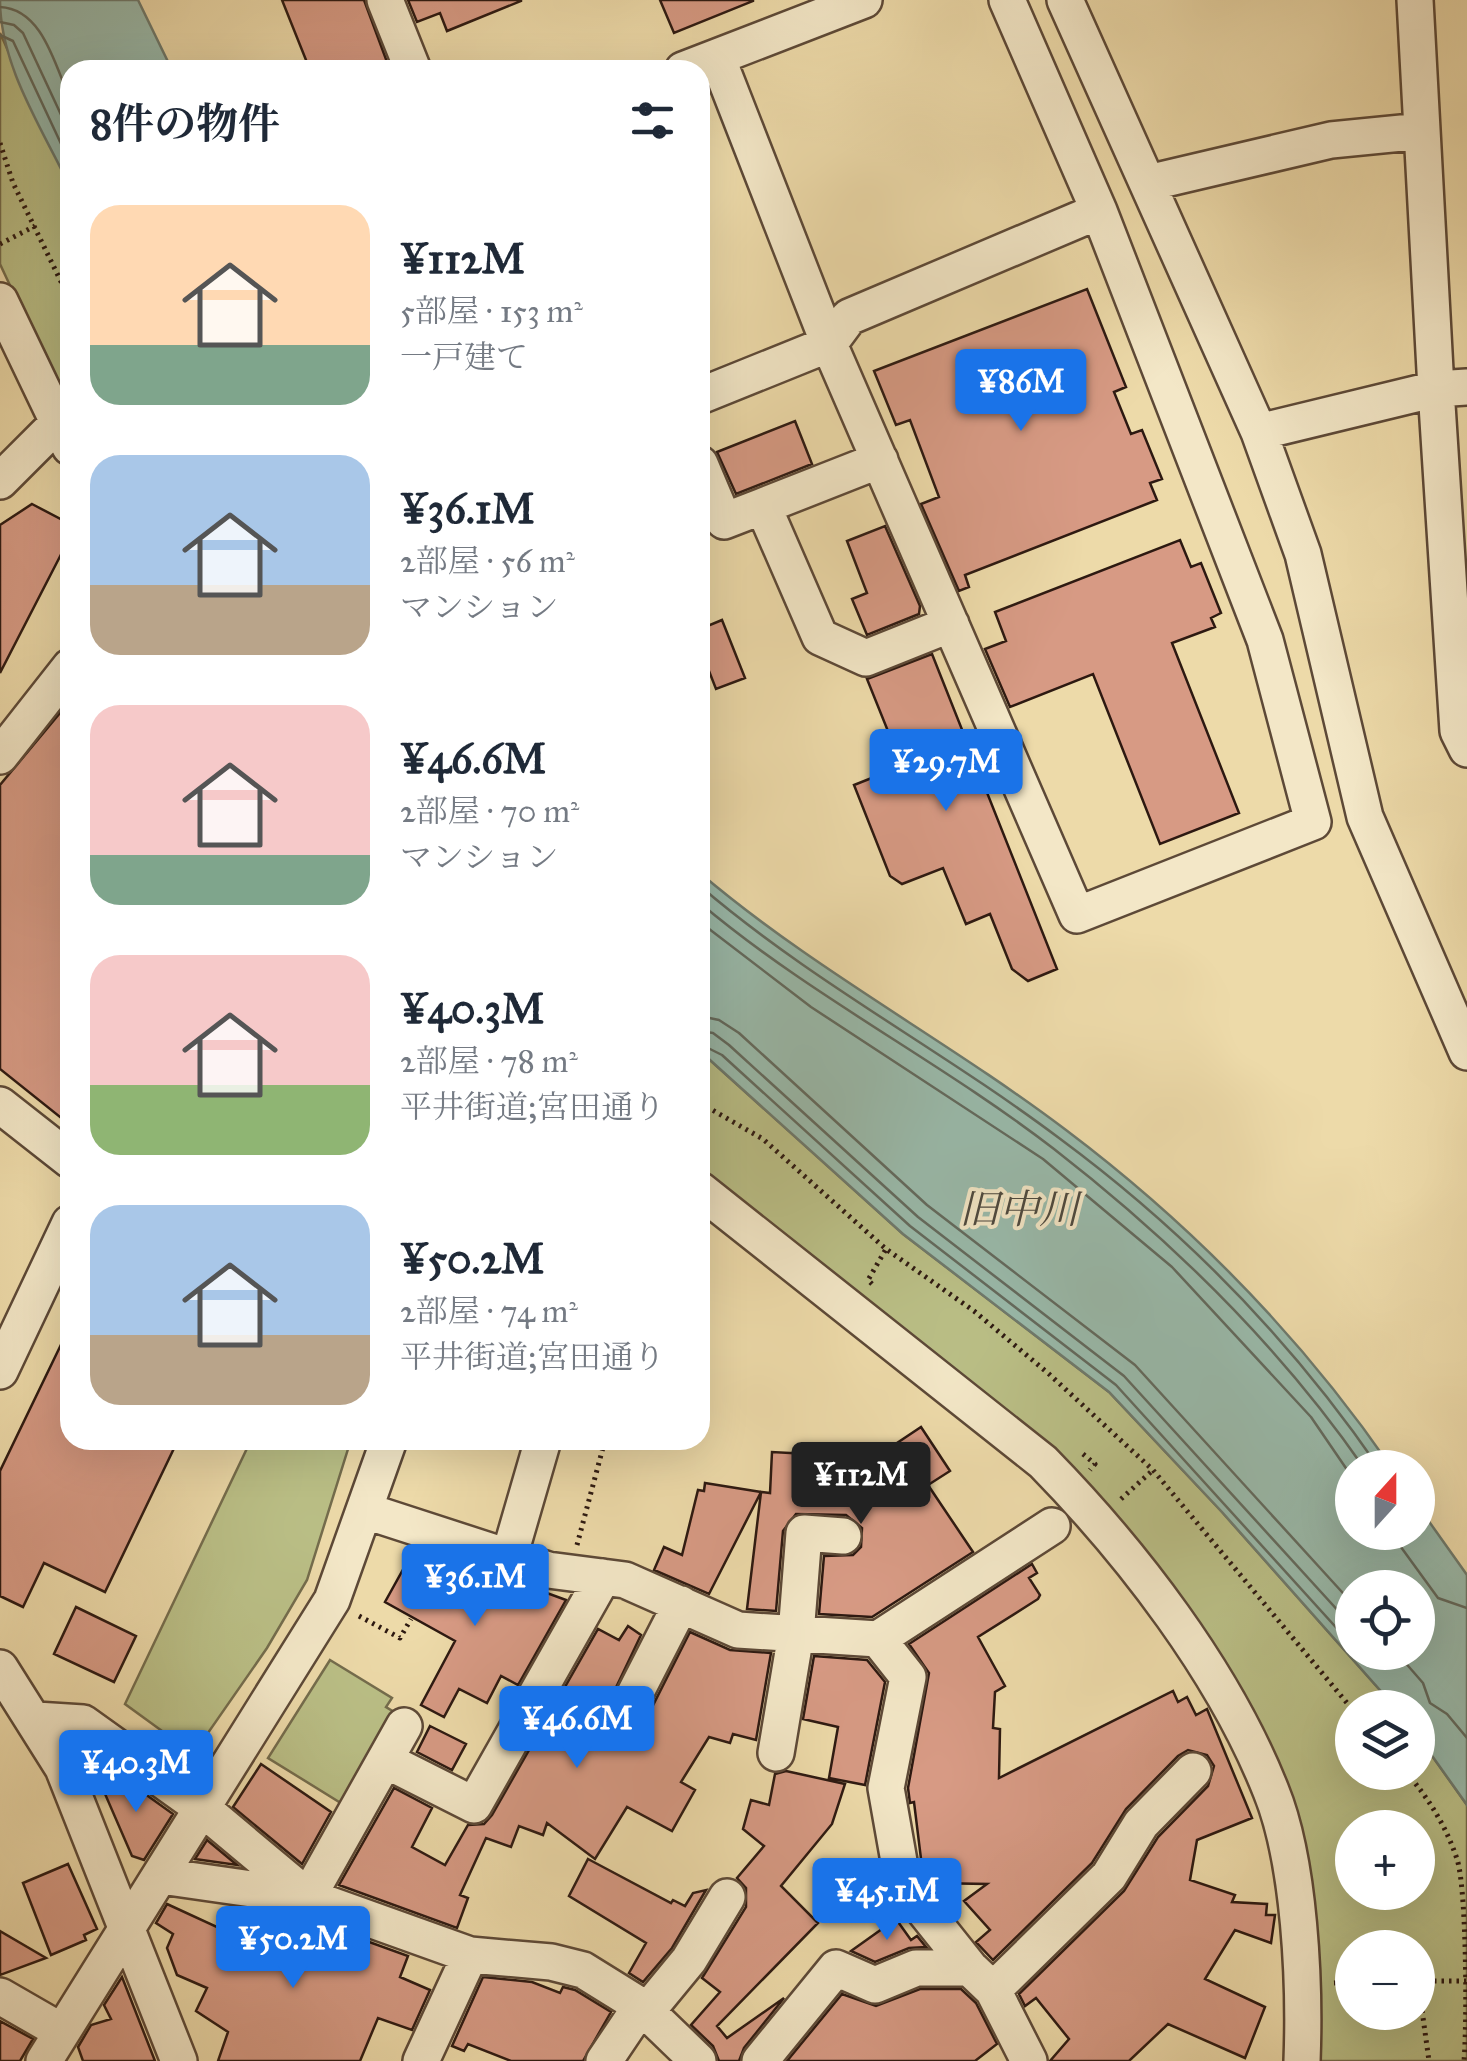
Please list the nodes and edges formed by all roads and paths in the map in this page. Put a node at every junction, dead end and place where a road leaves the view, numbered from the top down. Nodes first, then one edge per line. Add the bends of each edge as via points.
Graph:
1 (384, 0) edge
2 (864, 0) edge
3 (1007, 0) edge
4 (1065, 0) edge
5 (1415, 0) edge
6 (717, 57) junction
7 (409, 60) edge
8 (709, 60) edge
9 (1422, 132) junction
10 (0, 143) edge
11 (1148, 182) junction
12 (1100, 211) junction
13 (34, 226) junction
14 (0, 244) edge
15 (60, 279) edge
16 (0, 301) edge
17 (829, 344) junction
18 (1451, 388) edge
19 (710, 392) edge
20 (60, 429) edge
21 (1259, 432) junction
22 (60, 437) edge
23 (880, 460) junction
24 (0, 480) edge
25 (710, 488) edge
26 (762, 506) junction
27 (1457, 572) edge
28 (951, 624) junction
29 (60, 680) edge
30 (1289, 734) junction
31 (1345, 734) junction
32 (1467, 748) edge
33 (0, 756) edge
34 (1467, 1052) edge
35 (0, 1105) edge
36 (710, 1109) edge
37 (60, 1152) edge
38 (710, 1198) edge
39 (60, 1244) edge
40 (0, 1371) edge
41 (385, 1450) edge
42 (540, 1450) edge
43 (603, 1450) edge
44 (1153, 1470) junction
45 (1119, 1501) dead end
46 (366, 1510) junction
47 (1052, 1526) dead end
48 (843, 1536) dead end
49 (508, 1557) junction
50 (588, 1570) junction
51 (681, 1604) junction
52 (348, 1610) dead end
53 (410, 1619) dead end
54 (796, 1634) junction
55 (878, 1639) junction
56 (0, 1668) edge
57 (1335, 1690) edge
58 (36, 1720) junction
59 (621, 1721) dead end
60 (404, 1726) dead end
61 (776, 1753) dead end
62 (385, 1760) junction
63 (1193, 1771) dead end
64 (1420, 1790) edge
65 (204, 1809) junction
66 (161, 1876) junction
67 (308, 1897) junction
68 (727, 1897) dead end
69 (126, 1933) junction
70 (470, 1956) junction
71 (982, 1979) junction
72 (1435, 1980) edge
73 (1467, 1981) edge
74 (0, 1996) edge
75 (644, 2009) junction
76 (60, 2030) junction
77 (1425, 2030) edge
78 (44, 2061) edge
79 (179, 2061) edge
80 (421, 2061) edge
81 (604, 2061) edge
82 (698, 2061) edge
83 (760, 2061) edge
84 (1028, 2061) edge
85 (1302, 2061) edge
86 (1429, 2061) edge
87 (1464, 2061) edge

1 - 7 street
2 - 6 street
3 - 12 street
4 - 11 street
5 - 9 street
6 - 8 street
6 - 17 street
9 - 11 street via 1331,140
9 - 18 street
10 - 13 path
11 - 21 street
12 - 17 street via 849,317
12 - 30 street via 1265,640
13 - 14 path
13 - 15 path
16 - 20 street
17 - 19 street
17 - 23 street
18 - 21 street
18 - 27 street
21 - 31 street via 1303,554
22 - 24 street
23 - 26 street
23 - 28 street
25 - 26 street via 724,522
26 - 28 street via 820,637 866,658
27 - 32 street via 1458,731
28 - 30 street via 1078,915 1313,822
29 - 33 street
30 - 31 street
31 - 34 street via 1365,818
35 - 37 street
36 - 44 path via 764,1139 886,1248 1049,1374
38 - 85 street via 1043,1462 1175,1619 1244,1734 1281,1822 1291,1871
39 - 40 street
41 - 46 street
42 - 49 street
43 - 50 path
44 - 45 path
44 - 57 path
46 - 49 street
46 - 65 street via 332,1600
47 - 55 street
48 - 54 street via 804,1534
49 - 50 street via 548,1570
50 - 51 street
50 - 62 street via 474,1806
51 - 54 street via 738,1630
51 - 59 street
52 - 53 path via 400,1638
54 - 55 street
54 - 61 street
55 - 71 street via 908,1677 886,1788 903,1884
56 - 58 street
58 - 65 street via 83,1723
58 - 69 street via 63,1768
60 - 62 street
62 - 67 street
63 - 71 street via 1141,1824 1109,1876
64 - 73 path via 1459,1864
65 - 66 street
65 - 67 street
66 - 67 street
66 - 69 street
67 - 70 street
68 - 75 street via 689,1960
69 - 76 street
69 - 79 street
70 - 75 street via 583,1970
70 - 80 street
71 - 83 street via 916,1968 875,1985 836,1968
71 - 84 street
72 - 73 path
73 - 87 path
74 - 76 street
75 - 81 street
75 - 82 street
76 - 78 street
77 - 86 path

